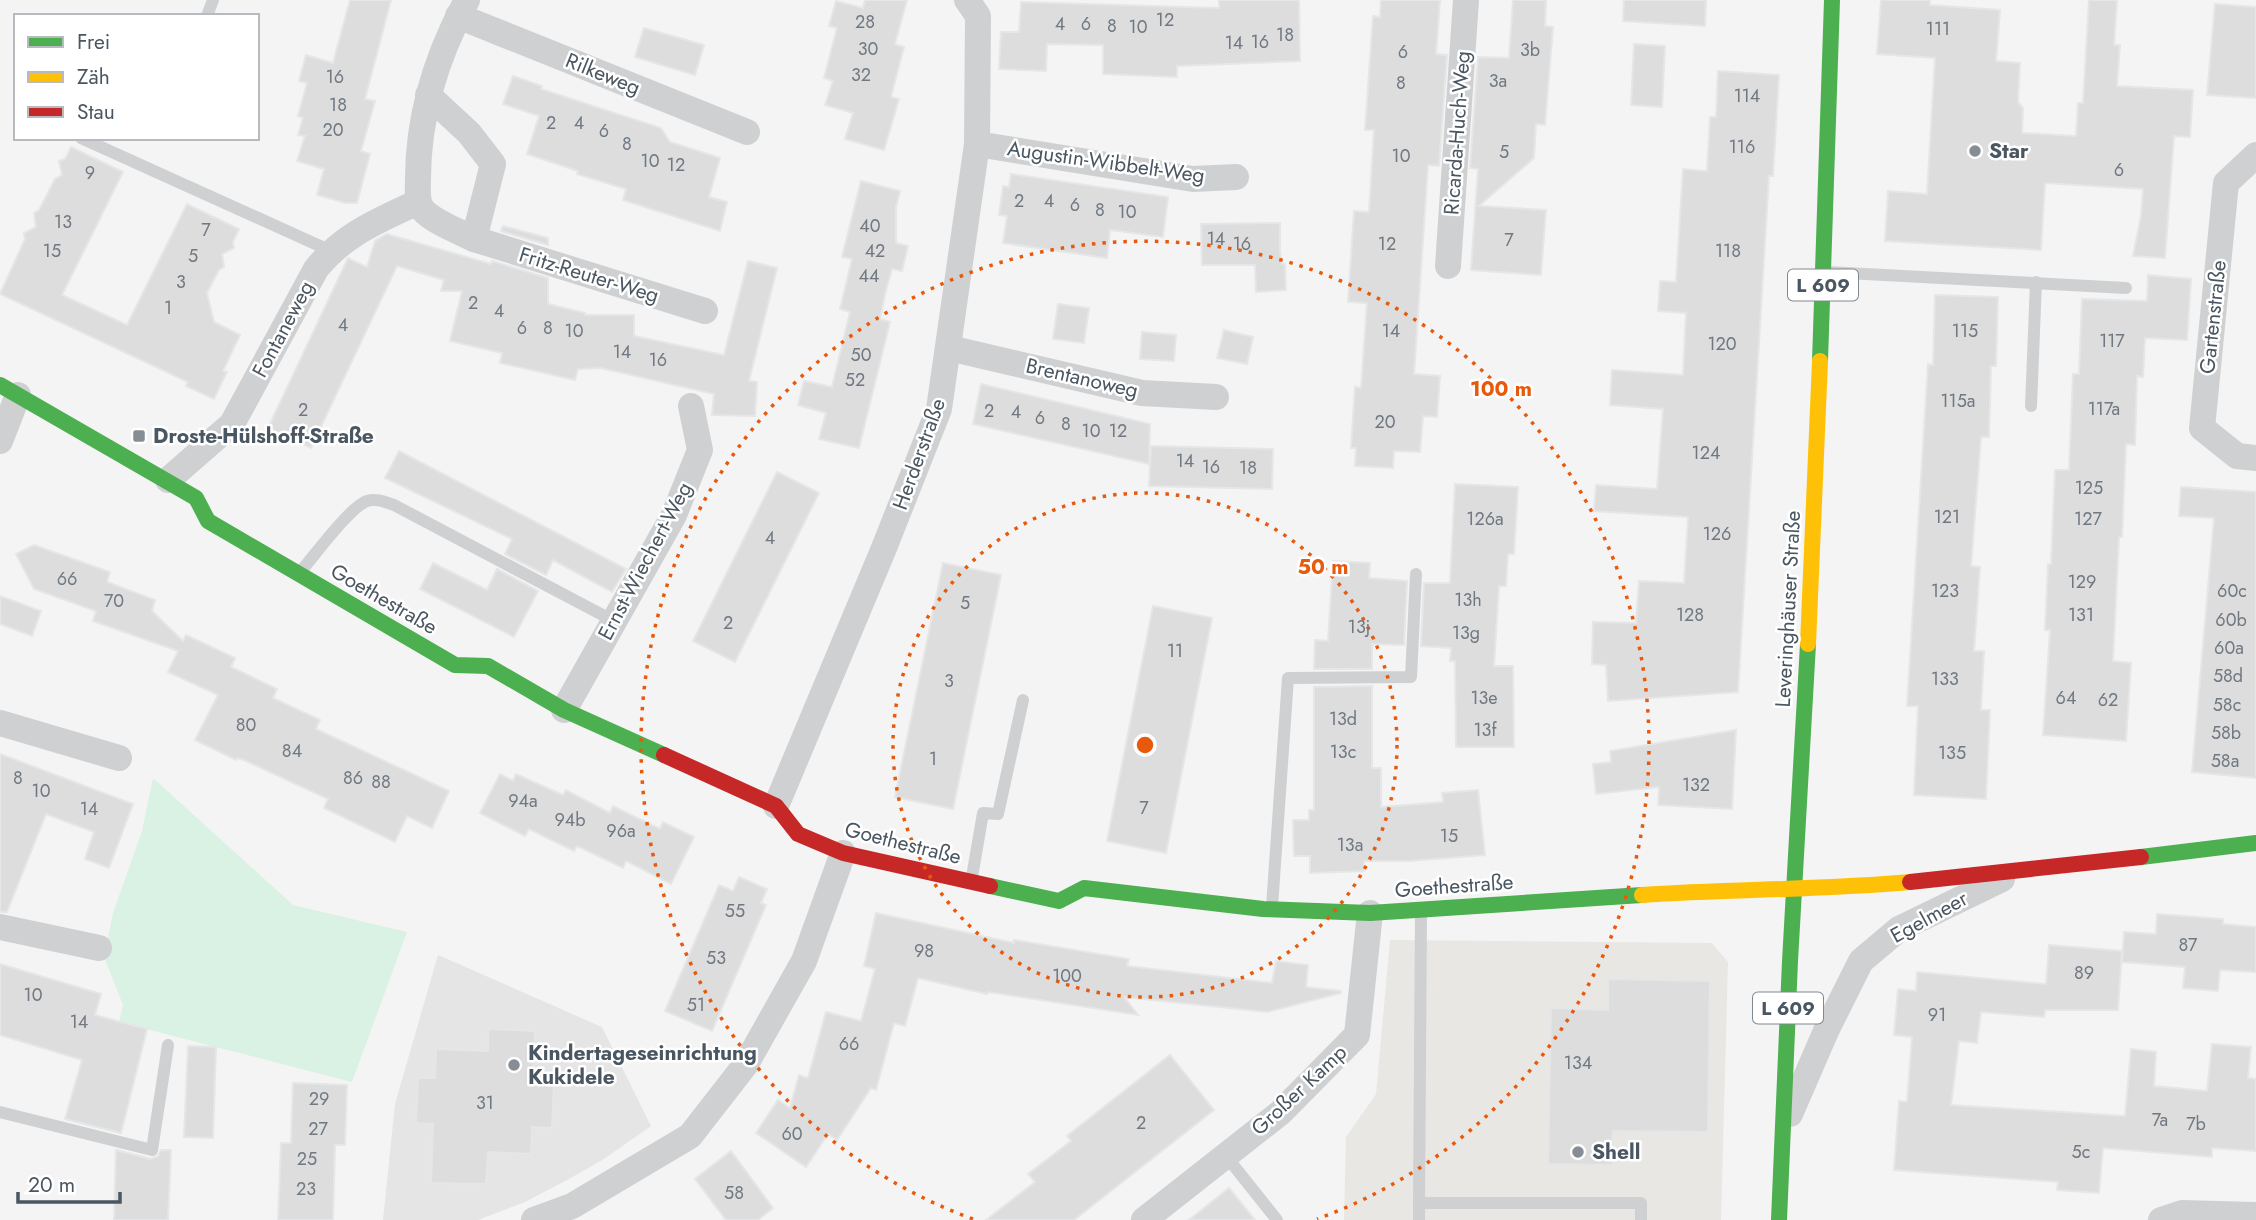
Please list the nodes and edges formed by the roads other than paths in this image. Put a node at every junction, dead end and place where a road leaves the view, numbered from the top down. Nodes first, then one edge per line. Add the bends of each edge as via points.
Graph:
1 (967, 0) edge
2 (1466, 0) edge
3 (1832, 0) edge
4 (463, 8) edge
5 (428, 95) junction
6 (747, 132) dead end
7 (84, 140) edge
8 (977, 144) junction
9 (2256, 155) edge
10 (1236, 177) dead end
11 (418, 202) junction
12 (474, 239) junction
13 (331, 251) junction
14 (1448, 266) dead end
15 (1824, 272) junction
16 (2036, 282) junction
17 (2126, 288) dead end
18 (705, 311) dead end
19 (949, 348) junction
20 (9, 390) edge
21 (1216, 397) dead end
22 (691, 406) dead end
23 (2031, 406) dead end
24 (0, 441) edge
25 (2256, 458) edge
26 (168, 480) junction
27 (298, 573) junction
28 (1416, 574) dead end
29 (614, 621) junction
30 (1023, 700) dead end
31 (564, 710) junction
32 (0, 723) edge
33 (120, 758) dead end
34 (776, 806) junction
35 (2256, 843) edge
36 (843, 853) junction
37 (2016, 872) junction
38 (971, 881) junction
39 (1794, 887) junction
40 (1421, 909) junction
41 (1272, 911) junction
42 (1370, 913) junction
43 (0, 927) edge
44 (99, 948) dead end
45 (168, 1045) dead end
46 (0, 1112) edge
47 (1784, 1128) junction
48 (1226, 1156) junction
49 (1419, 1203) junction
50 (2256, 1215) edge
51 (534, 1220) edge
52 (1144, 1220) edge
53 (1277, 1220) edge
54 (1419, 1220) edge
55 (1641, 1220) edge
56 (1779, 1220) edge
57 (2161, 1220) edge

1 - 8 street, Herderstraße via 978,16
2 - 14 street, Ricarda-Huch-Weg
3 - 15 street, Leveringhäuser Straße / L 609
4 - 5 street
4 - 6 street, Rilkeweg
5 - 11 street via 418,156
5 - 12 street via 493,164
7 - 13 lane
8 - 10 street, Augustin-Wibbelt-Weg via 1193,179
8 - 19 street, Herderstraße
9 - 25 street, Gartenstraße via 2225,183 2202,428 2237,456
11 - 12 street, Fritz-Reuter-Weg via 424,211
11 - 13 street, Fontaneweg via 363,228
12 - 18 street, Fritz-Reuter-Weg
13 - 26 street, Fontaneweg via 316,269 232,424
15 - 16 lane
15 - 39 street, Leveringhäuser Straße / L 609
16 - 17 lane
16 - 23 lane
19 - 21 street, Brentanoweg via 1142,393
19 - 34 street, Herderstraße via 939,409
20 - 24 street
20 - 26 street, Goethestraße
22 - 29 street, Ernst-Wiechert-Weg via 700,450 674,515
26 - 27 street, Goethestraße via 196,498 208,521
27 - 29 lane via 354,510 379,499
27 - 31 street, Goethestraße via 455,665 488,666
28 - 41 lane via 1411,677 1287,678
29 - 31 street, Ernst-Wiechert-Weg
30 - 38 lane via 998,814 983,813
31 - 34 street, Goethestraße
32 - 33 street
34 - 36 street, Goethestraße via 798,834
35 - 37 street, Egelmeer
36 - 38 street, Goethestraße
36 - 51 street via 804,961 746,1065 690,1136 572,1206
37 - 39 street, Egelmeer via 1863,886
37 - 47 street, Egelmeer via 1899,929 1861,961
38 - 41 street, Goethestraße via 1059,901 1084,888
39 - 40 street, Goethestraße
39 - 47 street, Leveringhäuser Straße / L 609
40 - 42 street, Goethestraße
40 - 49 lane
41 - 42 street, Goethestraße
42 - 48 street, Großer Kamp via 1357,1035 1280,1113
43 - 44 street
45 - 46 lane via 152,1150
47 - 56 street, Leveringhäuser Straße / L 609
48 - 52 street, Großer Kamp
48 - 53 lane
49 - 54 lane
49 - 55 lane via 1641,1203
50 - 57 street via 2182,1213

